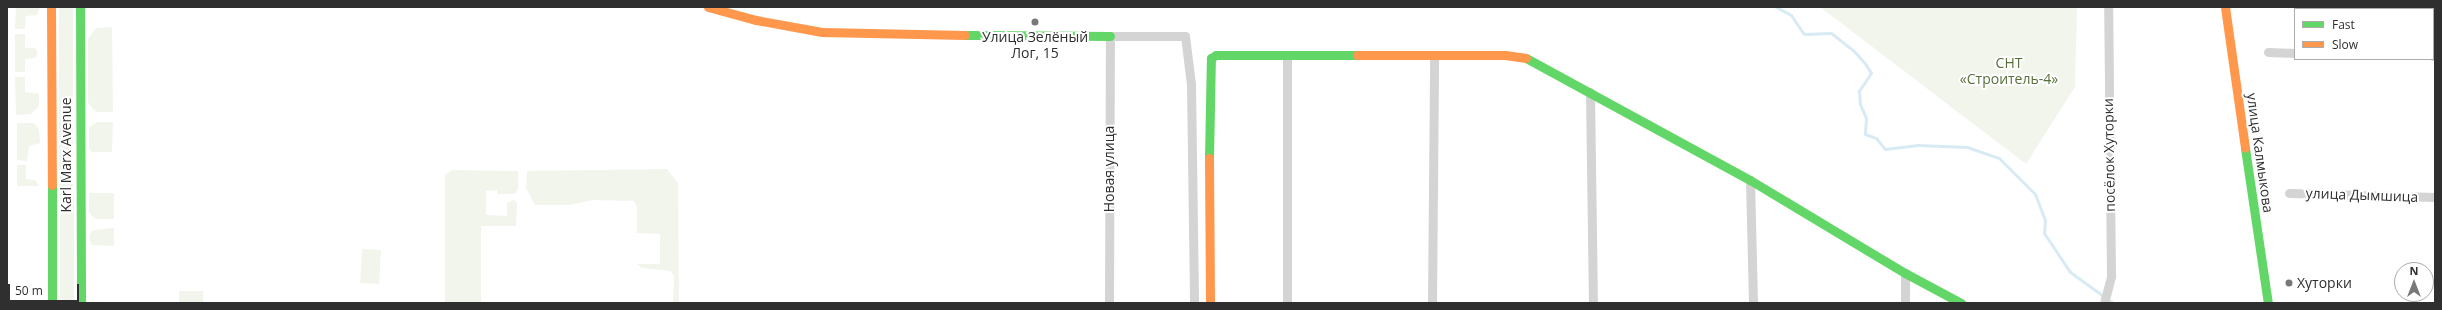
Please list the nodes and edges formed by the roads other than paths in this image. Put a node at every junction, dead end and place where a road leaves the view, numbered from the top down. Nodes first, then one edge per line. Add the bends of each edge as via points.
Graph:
1 (51, 7) edge
2 (80, 7) edge
3 (708, 7) edge
4 (2108, 7) edge
5 (2225, 7) edge
6 (1110, 36) junction
7 (2268, 52) dead end
8 (2294, 53) edge
9 (1287, 55) junction
10 (1434, 56) junction
11 (1590, 92) junction
12 (1750, 180) junction
13 (2289, 193) dead end
14 (2435, 197) edge
15 (1904, 273) junction
16 (52, 303) edge
17 (81, 303) edge
18 (1109, 303) edge
19 (1194, 303) edge
20 (1210, 303) edge
21 (1287, 303) edge
22 (1432, 303) edge
23 (1593, 303) edge
24 (1753, 303) edge
25 (1905, 303) edge
26 (1961, 303) edge
27 (2104, 303) edge
28 (2268, 303) edge

1 - 16 street, Karl Marx Avenue
2 - 17 street, Karl Marx Avenue
3 - 6 street via 756,20 822,32 888,35
4 - 27 street, посёлок Хуторки via 2110,276
5 - 28 street, улица Калмыкова
6 - 18 street, Новая улица
6 - 19 street via 1185,36 1191,84
7 - 8 street
9 - 10 street
9 - 20 street via 1216,55 1209,60
9 - 21 street
10 - 11 street via 1521,56
10 - 22 street
11 - 12 street
11 - 23 street
12 - 15 street
12 - 24 street
13 - 14 street, улица Дымшица
15 - 25 street
15 - 26 street

